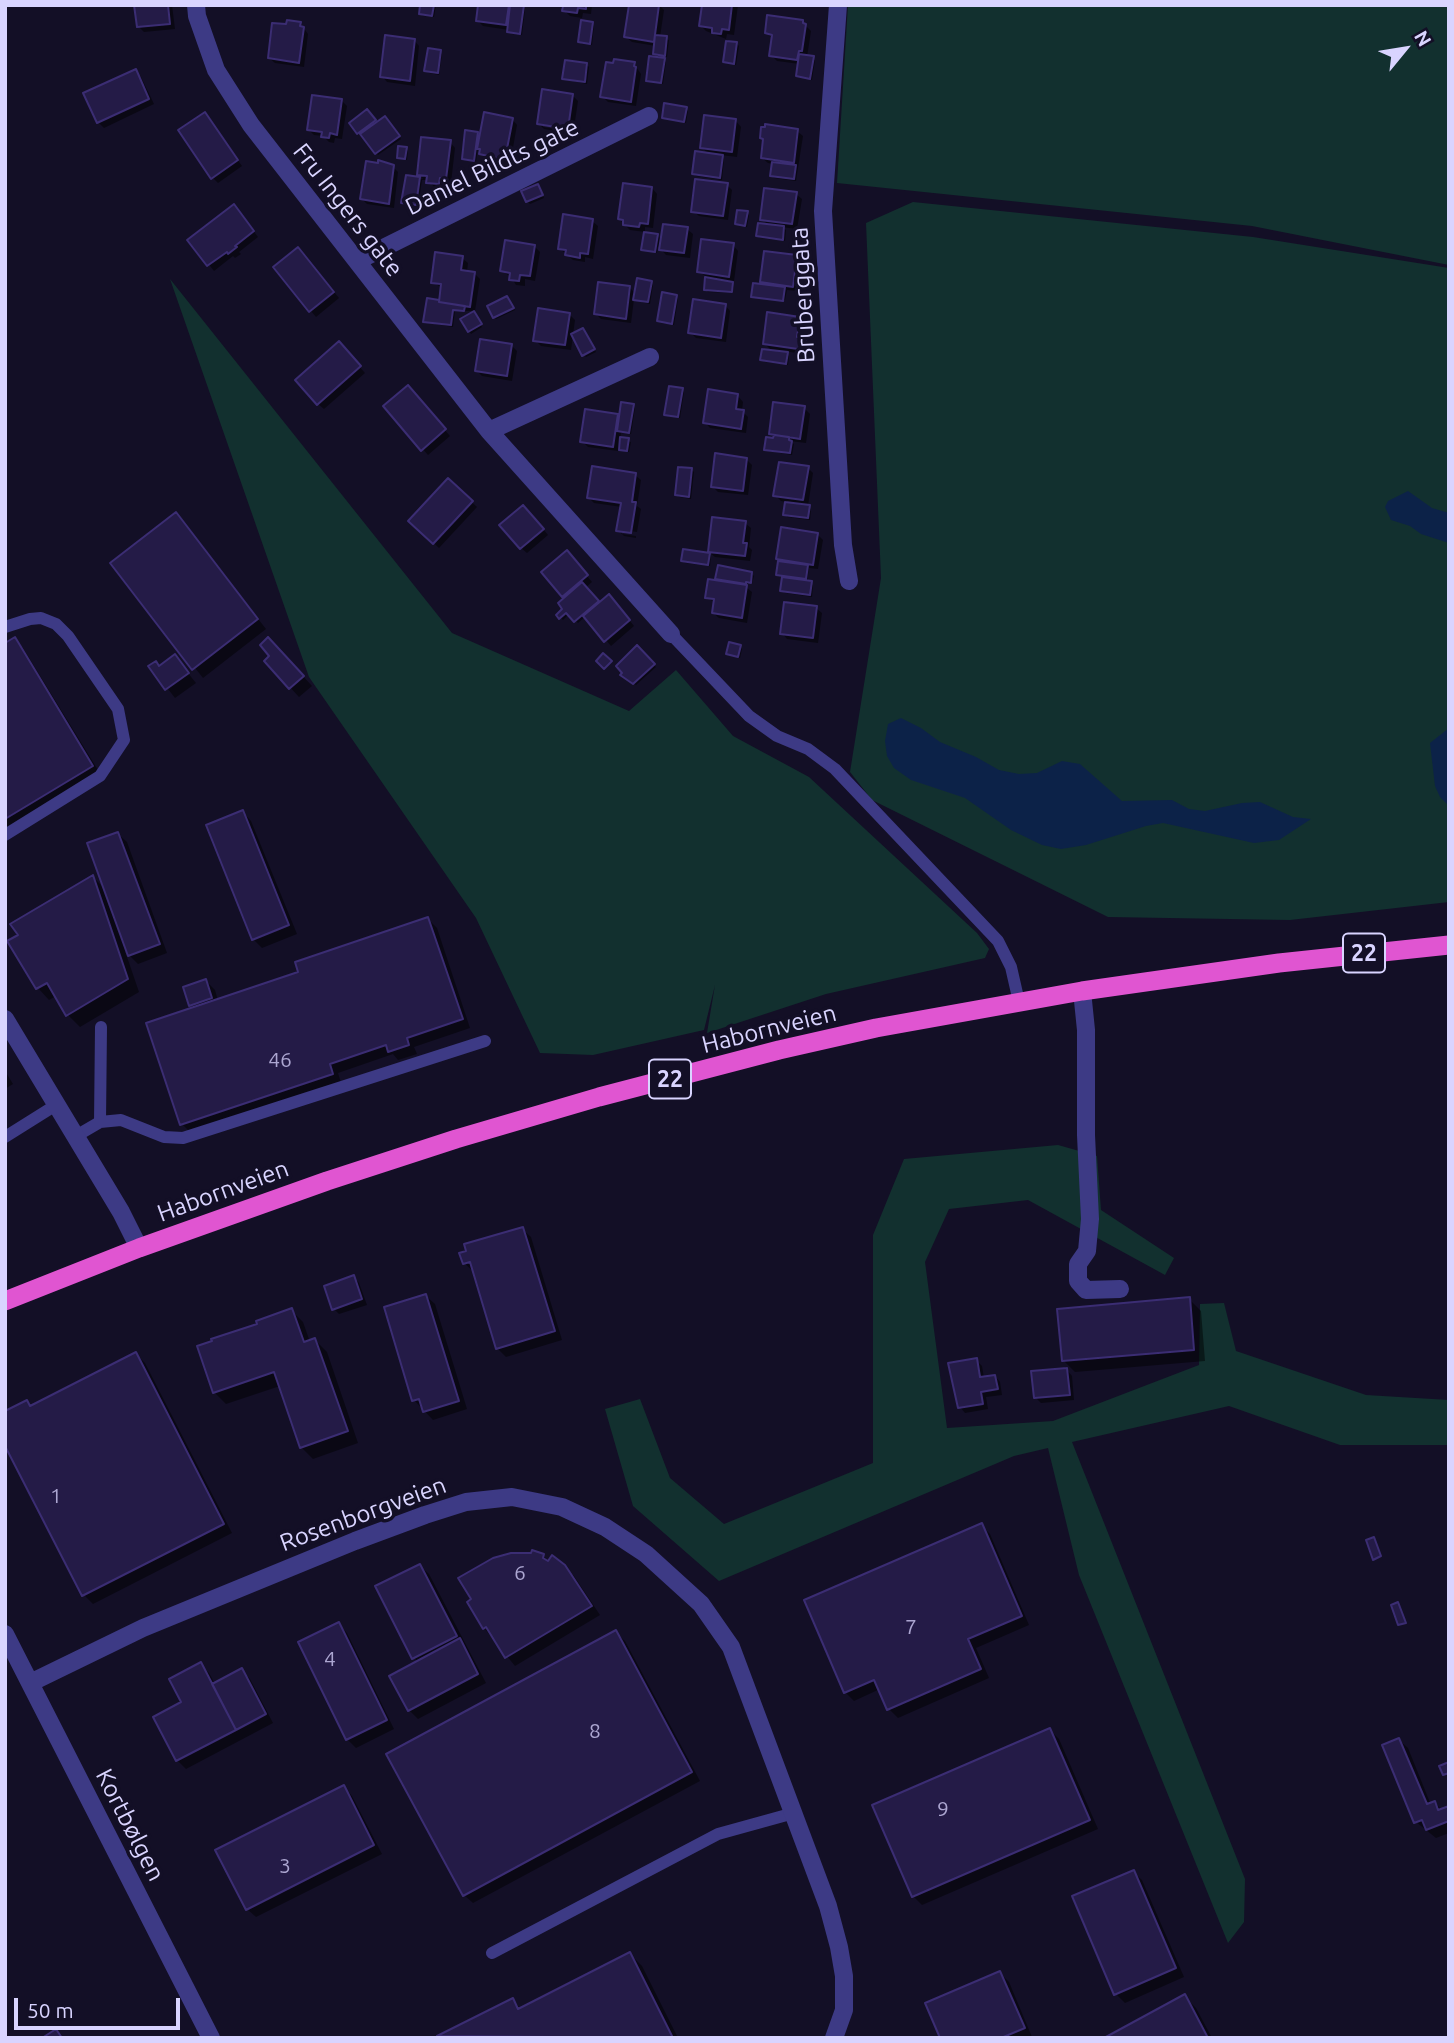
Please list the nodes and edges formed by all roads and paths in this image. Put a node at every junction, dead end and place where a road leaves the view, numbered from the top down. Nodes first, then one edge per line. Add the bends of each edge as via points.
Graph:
1 (195, 5) edge
2 (838, 5) edge
3 (649, 116) dead end
4 (357, 261) junction
5 (650, 357) dead end
6 (488, 431) junction
7 (849, 582) dead end
8 (5, 627) edge
9 (671, 634) joint
10 (5, 835) edge
11 (1449, 945) edge
12 (1082, 990) junction
13 (1019, 1002) junction
14 (5, 1019) edge
15 (101, 1027) dead end
16 (485, 1041) dead end
17 (57, 1105) junction
18 (100, 1122) junction
19 (76, 1136) junction
20 (5, 1137) edge
21 (139, 1248) junction
22 (1120, 1289) dead end
23 (5, 1301) edge
24 (5, 1634) edge
25 (30, 1684) junction
26 (794, 1813) junction
27 (492, 1953) dead end
28 (211, 2038) edge
29 (834, 2038) edge

1 - 4 street, Fru Ingers gate via 216,70 251,125
2 - 7 street, Bruberggata via 823,211
3 - 4 street, Daniel Bildts gate
4 - 6 street, Fru Ingers gate
5 - 6 street
6 - 9 street, Fru Ingers gate
8 - 10 lane via 41,618 56,624 118,709 124,740 100,776
9 - 13 lane via 749,716 777,736 808,749 864,799 998,941 1011,967
11 - 12 highway, Habornveien / 22
12 - 13 highway, Habornveien / 22
12 - 22 street via 1090,1219 1078,1281 1086,1290
13 - 21 highway, Habornveien / 22 via 876,1028 598,1097 314,1185
14 - 17 street
15 - 18 lane
16 - 18 lane via 183,1138 164,1137 121,1119
17 - 19 street
17 - 20 lane
18 - 19 lane
19 - 21 street
21 - 23 highway, Habornveien / 22
24 - 25 street, Kortbølgen
25 - 26 street, Rosenborgveien via 143,1628 355,1541 466,1502 512,1497 562,1507 606,1527 646,1554 701,1604 731,1647
25 - 28 street, Kortbølgen
26 - 27 lane via 718,1835
26 - 29 street, Rosenborgveien via 839,1947 844,2010

